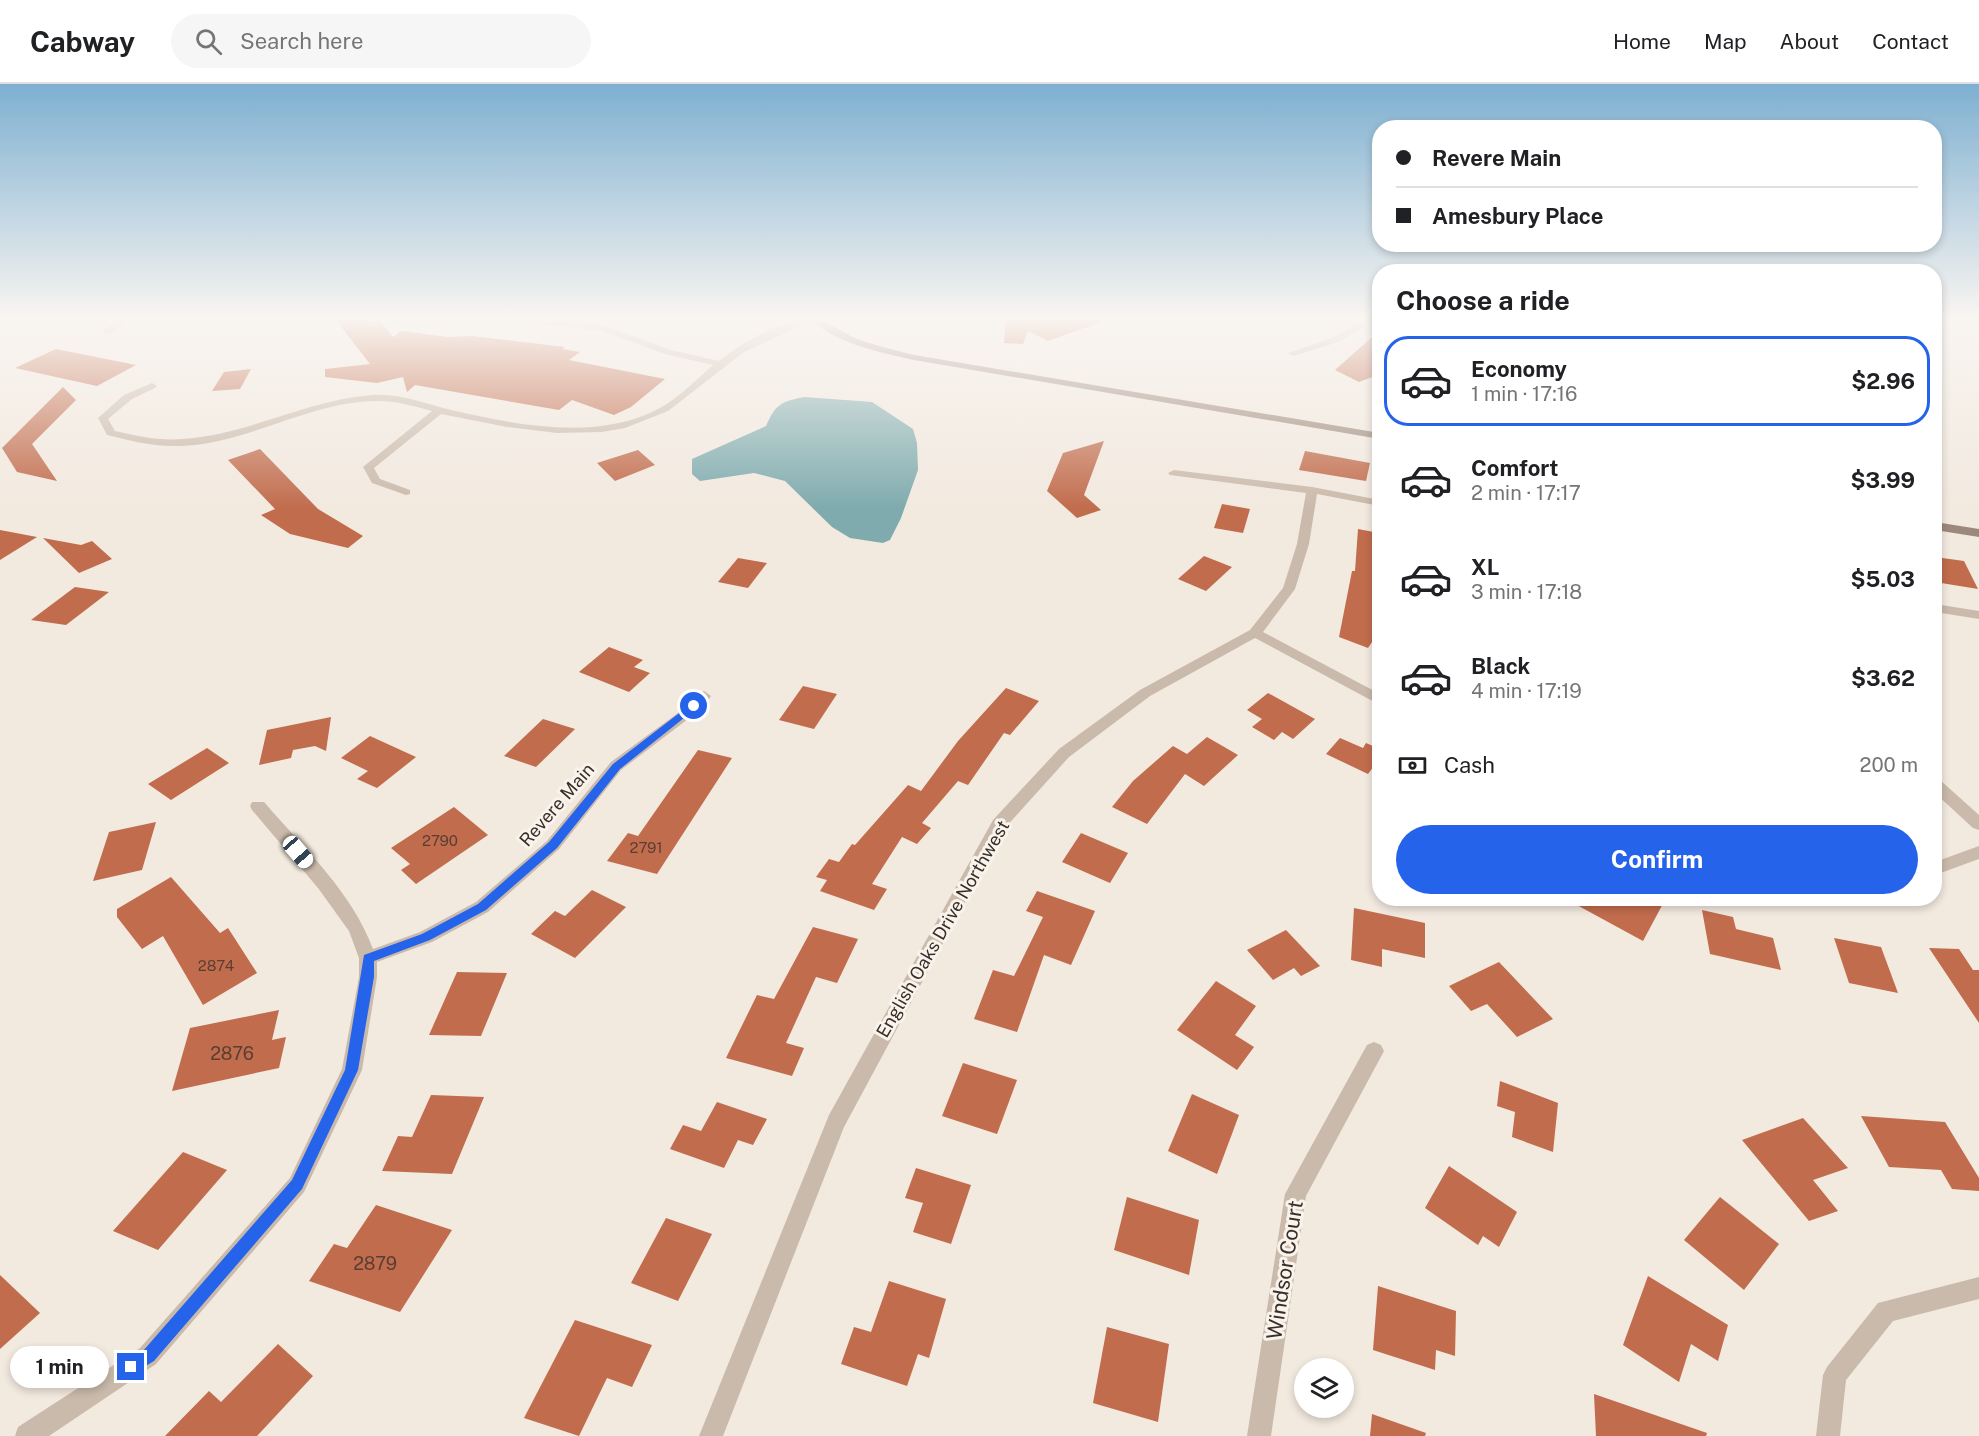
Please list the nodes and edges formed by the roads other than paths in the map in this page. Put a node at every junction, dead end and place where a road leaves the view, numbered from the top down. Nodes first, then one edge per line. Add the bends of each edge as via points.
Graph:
1 (701, 382) edge
2 (1054, 382) edge
3 (152, 386) dead end
4 (440, 410) junction
5 (1372, 435) edge
6 (1174, 473) dead end
7 (1312, 490) junction
8 (406, 492) dead end
9 (1372, 502) edge
10 (1942, 527) edge
11 (1979, 533) edge
12 (1942, 609) edge
13 (1979, 615) edge
14 (1254, 633) junction
15 (704, 696) dead end
16 (1372, 696) edge
17 (1942, 790) edge
18 (258, 807) dead end
19 (1979, 824) edge
20 (1979, 852) edge
21 (1942, 865) edge
22 (368, 958) junction
23 (1374, 1051) dead end
24 (1979, 1288) edge
25 (27, 1436) edge
26 (711, 1436) edge
27 (1259, 1436) edge
28 (1828, 1436) edge

1 - 4 street via 658,415 618,427 575,431
2 - 5 street
3 - 4 street via 128,397 103,418 111,433 134,440 172,443 214,440 372,398 417,402
4 - 8 street via 368,467 376,481
6 - 7 street
7 - 9 street
7 - 14 street, English Oaks Drive Northwest via 1303,544 1289,589
10 - 11 street
12 - 13 street
14 - 16 street
14 - 26 street, English Oaks Drive Northwest via 1145,693 1073,747 999,824 836,1122
15 - 22 street, Revere Main via 616,766 553,845 482,907 426,937
17 - 19 street
18 - 22 street via 357,928
20 - 21 street
22 - 25 street via 351,1070 297,1185 148,1356
23 - 27 street, Windsor Court via 1296,1194
24 - 28 street via 1886,1311 1835,1375

